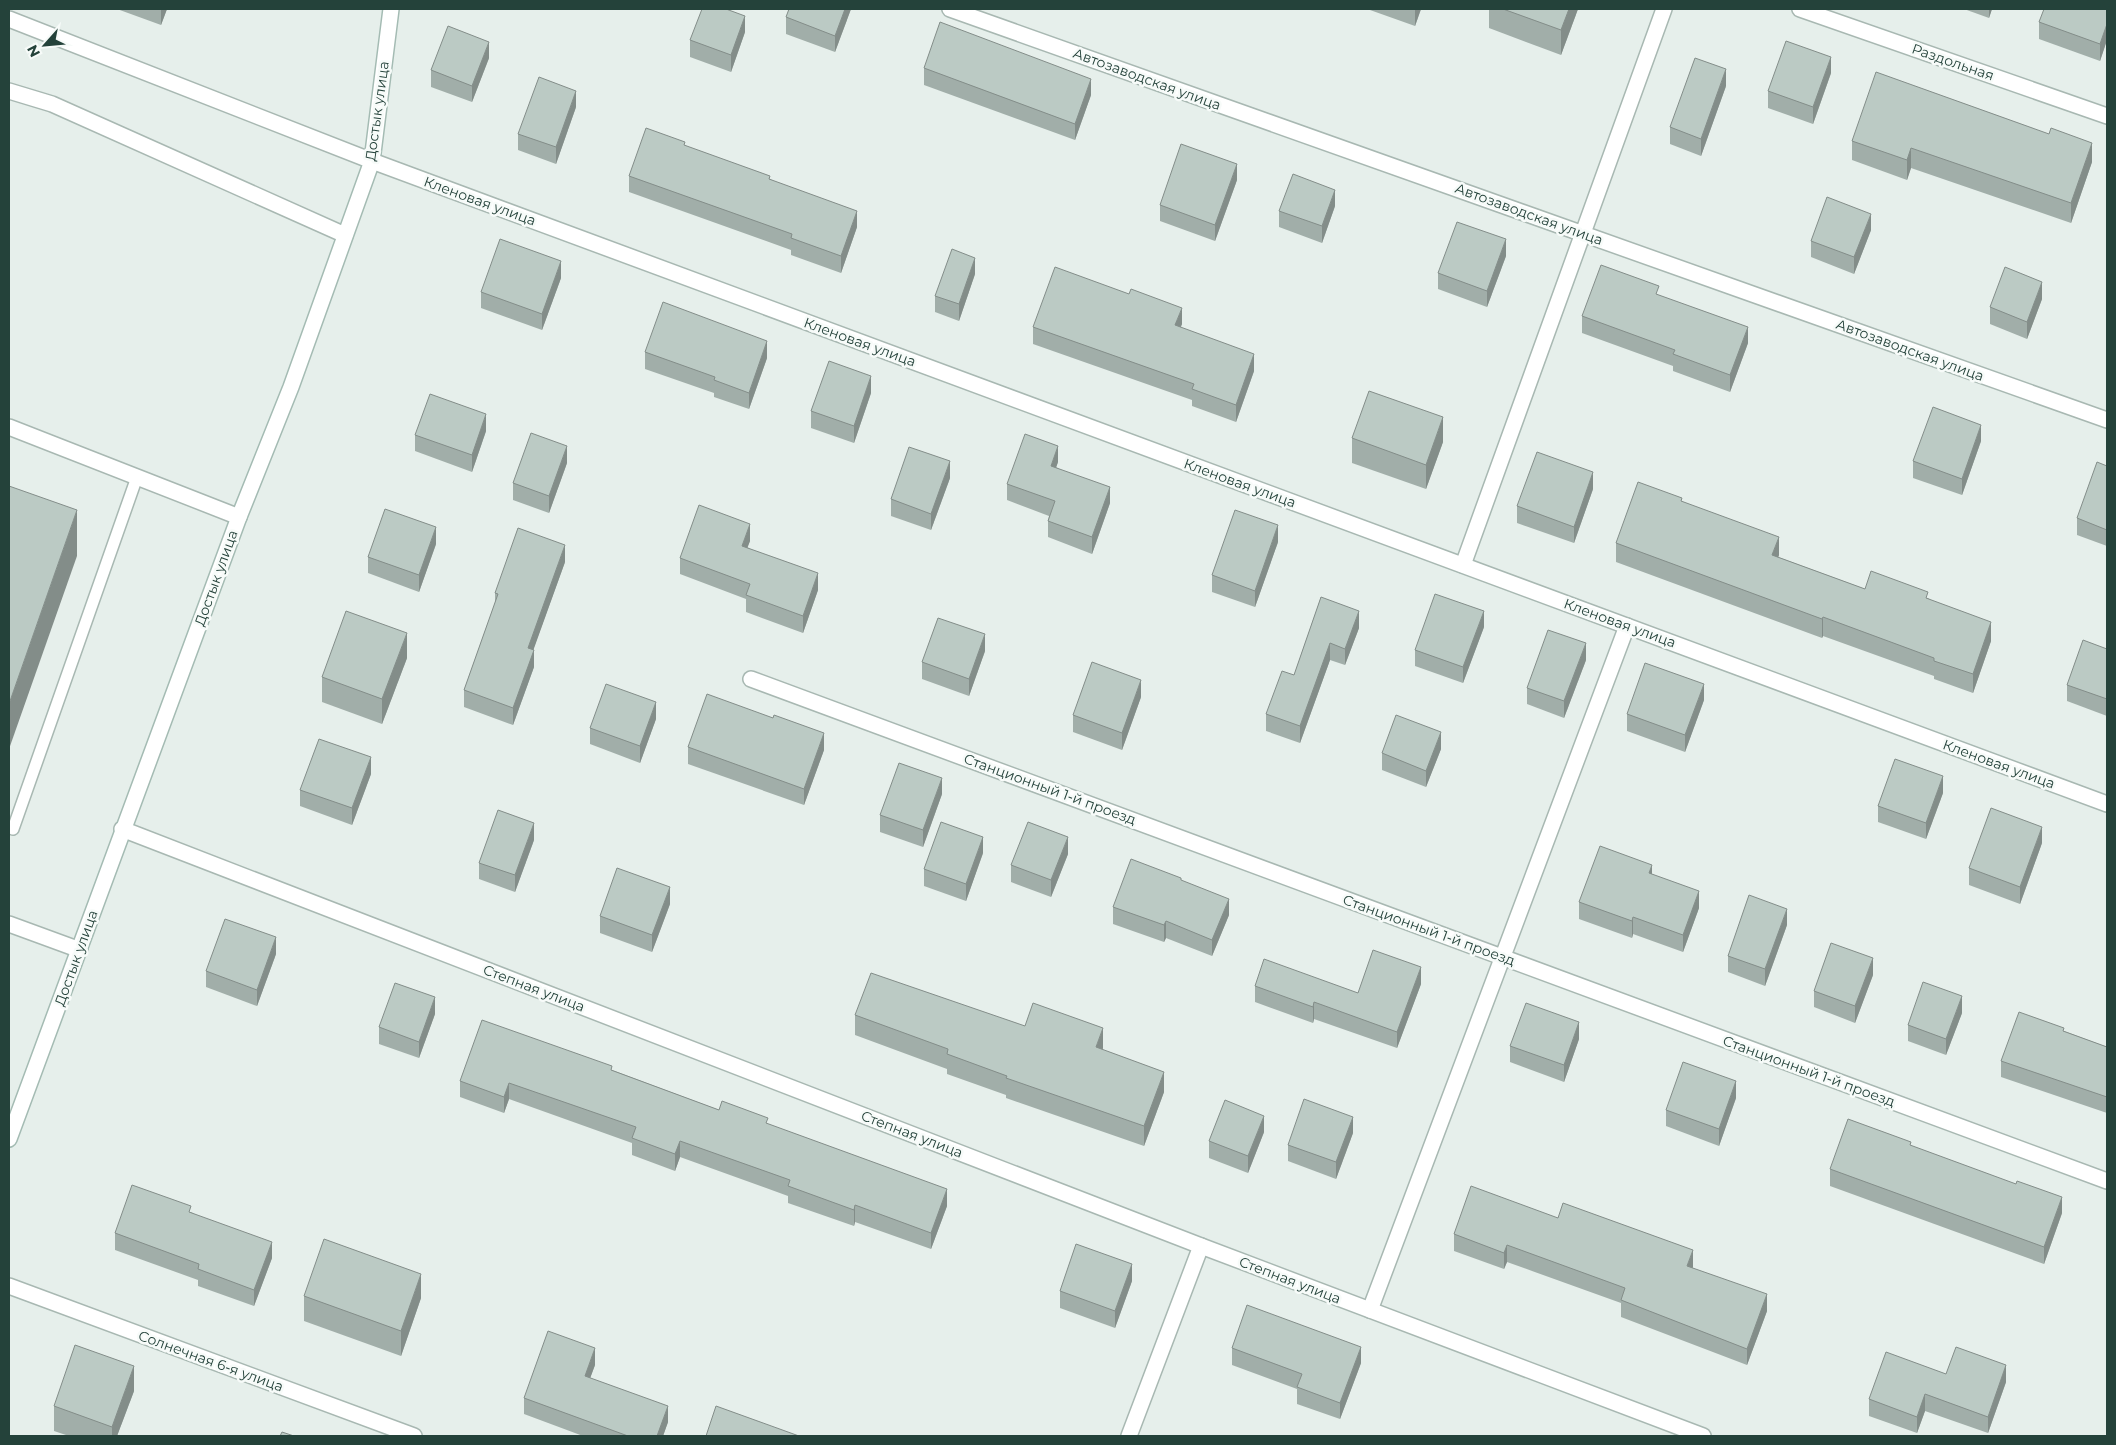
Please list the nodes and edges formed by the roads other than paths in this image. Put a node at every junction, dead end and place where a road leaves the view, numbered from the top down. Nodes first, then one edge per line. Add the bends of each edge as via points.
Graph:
1 (391, 9) edge
2 (950, 9) edge
3 (1664, 9) edge
4 (1800, 9) edge
5 (9, 19) edge
6 (9, 91) edge
7 (2107, 116) edge
8 (372, 162) junction
9 (1583, 234) junction
10 (344, 235) junction
11 (2107, 420) edge
12 (9, 427) edge
13 (137, 477) junction
14 (239, 517) junction
15 (1463, 565) junction
16 (1627, 626) junction
17 (751, 679) dead end
18 (2107, 804) edge
19 (9, 827) edge
20 (122, 829) junction
21 (9, 924) edge
22 (80, 950) junction
23 (1502, 957) junction
24 (9, 1139) edge
25 (2107, 1181) edge
26 (1202, 1246) junction
27 (9, 1286) edge
28 (1370, 1310) junction
29 (414, 1436) edge
30 (1129, 1436) edge
31 (1703, 1436) edge

1 - 8 street, Достык улица
2 - 9 street, Автозаводская улица
3 - 9 street
4 - 7 street, Раздольная
5 - 8 street, Кленовая улица
6 - 10 street via 52,104
8 - 10 street, Достык улица
8 - 15 street, Кленовая улица
9 - 11 street, Автозаводская улица
9 - 15 street
10 - 14 street, Достык улица via 291,387
12 - 13 street
13 - 14 street
13 - 19 lane via 12,829
14 - 20 street, Достык улица
15 - 16 street, Кленовая улица
16 - 18 street, Кленовая улица
16 - 23 street
17 - 23 street, Станционный 1-й проезд
20 - 22 street, Достык улица
20 - 26 street, Степная улица
21 - 22 street
22 - 24 street, Достык улица
23 - 25 street, Станционный 1-й проезд
23 - 28 street
26 - 28 street, Степная улица
26 - 30 street
27 - 29 street, Солнечная 6-я улица
28 - 31 street, Степная улица

